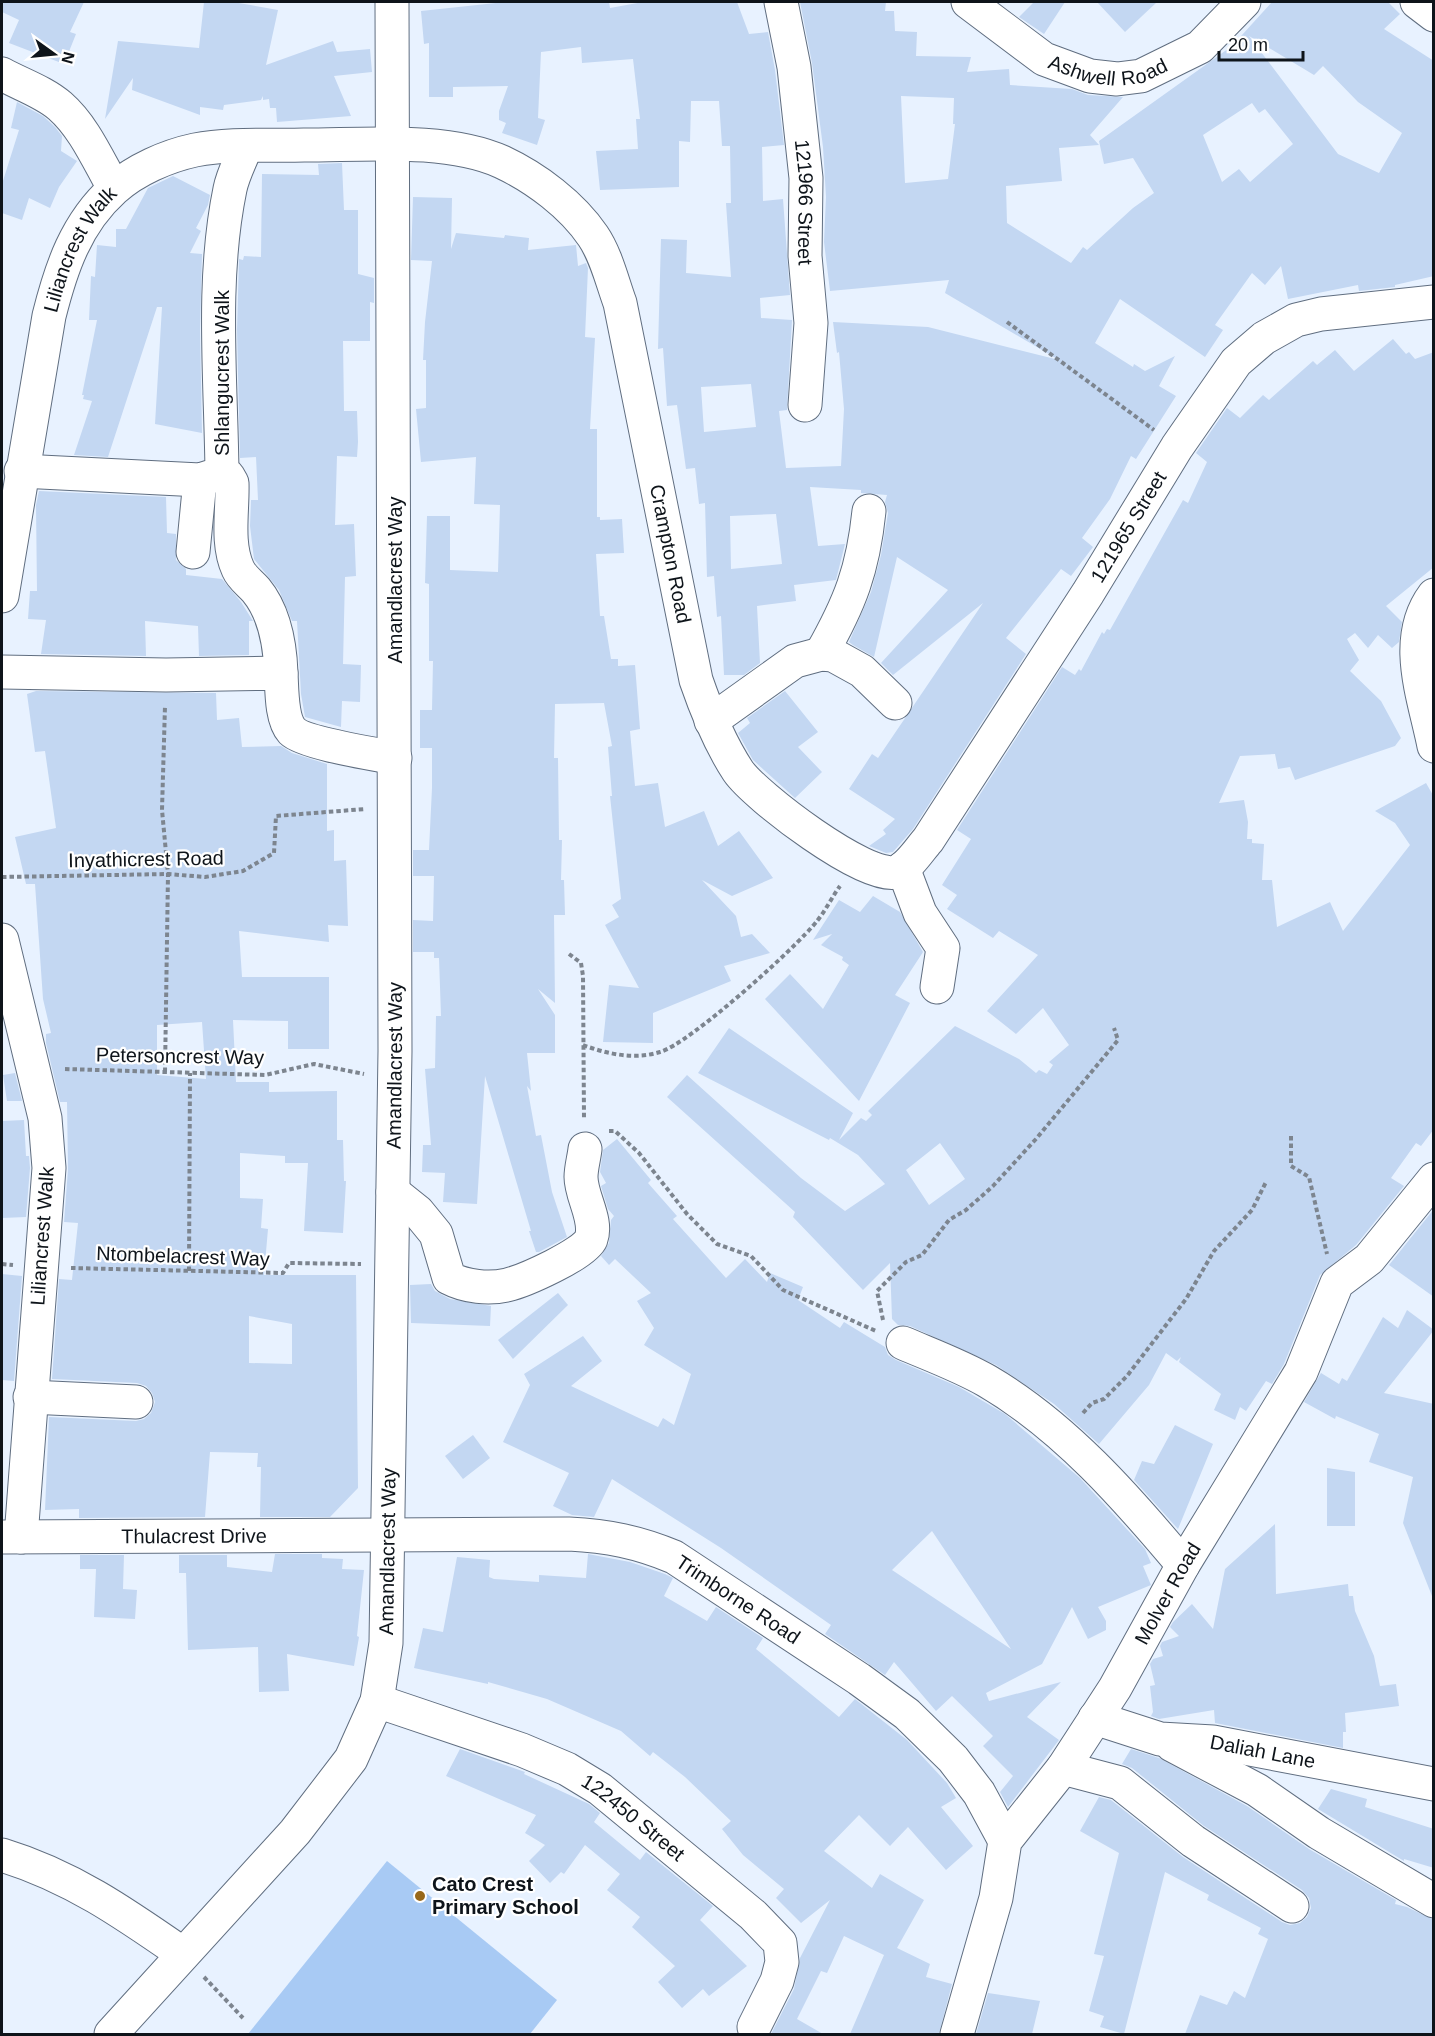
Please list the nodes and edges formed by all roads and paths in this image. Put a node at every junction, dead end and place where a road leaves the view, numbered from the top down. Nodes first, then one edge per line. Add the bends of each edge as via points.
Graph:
1 (392, 2) edge
2 (781, 2) edge
3 (968, 2) edge
4 (1244, 2) edge
5 (1417, 2) edge
6 (1434, 15) edge
7 (2, 74) edge
8 (393, 145) junction
9 (246, 146) junction
10 (114, 188) junction
11 (1434, 302) edge
12 (1006, 322) dead end
13 (806, 405) dead end
14 (1178, 447) junction
15 (21, 471) junction
16 (211, 477) junction
17 (869, 511) dead end
18 (193, 552) dead end
19 (1434, 595) edge
20 (2, 596) edge
21 (821, 654) junction
22 (2, 672) edge
23 (281, 673) junction
24 (173, 675) junction
25 (895, 703) dead end
26 (711, 722) junction
27 (1434, 746) edge
28 (395, 758) junction
29 (395, 808) junction
30 (854, 860) junction
31 (903, 868) junction
32 (168, 874) junction
33 (2, 877) edge
34 (2, 940) edge
35 (570, 954) dead end
36 (937, 987) dead end
37 (1114, 1028) dead end
38 (583, 1046) junction
39 (34, 1068) junction
40 (165, 1072) junction
41 (190, 1073) junction
42 (395, 1074) junction
43 (1291, 1136) dead end
44 (585, 1140) junction
45 (1434, 1179) edge
46 (1266, 1182) dead end
47 (393, 1192) junction
48 (392, 1265) junction
49 (39, 1266) junction
50 (189, 1272) junction
51 (1337, 1283) junction
52 (890, 1337) junction
53 (30, 1397) junction
54 (136, 1402) dead end
55 (1061, 1437) junction
56 (11, 1537) edge
57 (388, 1537) junction
58 (1183, 1565) junction
59 (377, 1701) junction
60 (1095, 1718) junction
61 (1160, 1739) junction
62 (1063, 1768) junction
63 (1434, 1784) edge
64 (1005, 1841) junction
65 (2, 1855) edge
66 (1434, 1902) edge
67 (1292, 1906) dead end
68 (183, 1954) junction
69 (243, 2018) dead end
70 (754, 2027) dead end
71 (111, 2034) edge
72 (957, 2034) edge

1 - 8 street, Amandlacrest Way
2 - 13 street, 121966 Street via 794,67 806,178 805,256 812,323
3 - 4 street, Ashwell Road via 1044,59 1090,76 1117,79 1141,76 1200,47
5 - 6 street
7 - 10 street via 46,97 68,114
8 - 9 street, Liliancrest Walk
8 - 26 street, Crampton Road via 471,153 501,162 548,190 576,214 594,237 620,303 696,680
8 - 28 street, Amandlacrest Way
9 - 10 street, Liliancrest Walk via 196,150 175,156
9 - 16 street, Shlangucrest Walk via 231,186 223,241
10 - 15 street, Liliancrest Walk via 73,241 60,272
11 - 14 street, 121965 Street via 1321,314 1296,320 1264,338 1236,362
12 - 14 path
14 - 31 street, 121965 Street via 928,840
15 - 16 street, Shlangucrest Walk
15 - 20 street, Liliancrest Walk
16 - 18 street
16 - 23 street via 228,476 231,483 232,545 238,570 256,591 274,624
17 - 21 street via 857,582
19 - 27 street via 1421,614 1416,652
21 - 25 street via 833,655 862,671
21 - 26 street via 795,661
22 - 24 street
23 - 24 street
23 - 28 street via 287,722 292,731 307,739
24 - 32 path via 162,810
26 - 30 street, Crampton Road via 740,773 787,817
28 - 29 street, Amandlacrest Way
29 - 32 path, Inyathicrest Road via 276,816 274,853 243,871 205,877
29 - 42 street, Amandlacrest Way
30 - 31 street, Crampton Road via 883,873
30 - 38 path via 817,922 693,1034 668,1050 644,1055
31 - 36 street via 920,913 943,948
32 - 33 path, Inyathicrest Road
32 - 40 path
34 - 39 street, Liliancrest Walk
35 - 38 path via 582,969
37 - 52 path via 1118,1040 1029,1147 986,1192 949,1220 922,1255 906,1262 877,1291
38 - 44 path
39 - 40 path, Petersoncrest Way
39 - 49 street, Liliancrest Walk via 45,1118 49,1168
40 - 41 path, Petersoncrest Way
41 - 42 path, Petersoncrest Way via 265,1075 314,1064 367,1074
41 - 50 path
42 - 47 street, Amandlacrest Way
43 - 51 path via 1291,1166 1309,1177
44 - 47 street via 581,1178 593,1225 591,1239 586,1246 548,1268 507,1285 475,1286 449,1278 436,1234 418,1212
44 - 52 path via 615,1131 639,1153 687,1214 717,1244 751,1256 783,1290
45 - 51 street via 1369,1259
46 - 55 path via 1252,1210 1214,1251 1186,1299 1127,1376 1104,1399 1092,1403
47 - 48 street, Amandlacrest Way
48 - 50 path, Ntombelacrest Way via 290,1263 283,1273
48 - 57 street, Amandlacrest Way
49 - 50 path, Ntombelacrest Way
49 - 53 street, Liliancrest Walk
51 - 58 street, Molver Road via 1301,1372
52 - 55 street via 986,1380 1028,1408
53 - 54 street
53 - 56 street, Liliancrest Walk
55 - 58 street via 1142,1515
56 - 57 street, Thulacrest Drive
57 - 59 street, Amandlacrest Way via 386,1643
57 - 64 street, Trimborne Road via 609,1536 642,1543 674,1557 907,1714 953,1759 979,1793
58 - 60 street, Molver Road via 1152,1625
59 - 68 street, Amandlacrest Way via 351,1759 295,1832
59 - 70 street, 122450 Street via 567,1769 600,1789 759,1921 780,1943 782,1962
60 - 61 street, Daliah Lane
60 - 62 street, Molver Road
61 - 63 street, Daliah Lane via 1213,1742
61 - 66 street via 1257,1790 1319,1833
62 - 64 street, Molver Road
62 - 67 street via 1120,1784 1193,1841
64 - 72 street, Molver Road via 996,1898
65 - 68 street via 38,1866 110,1902
68 - 69 path
68 - 71 street, Amandlacrest Way

